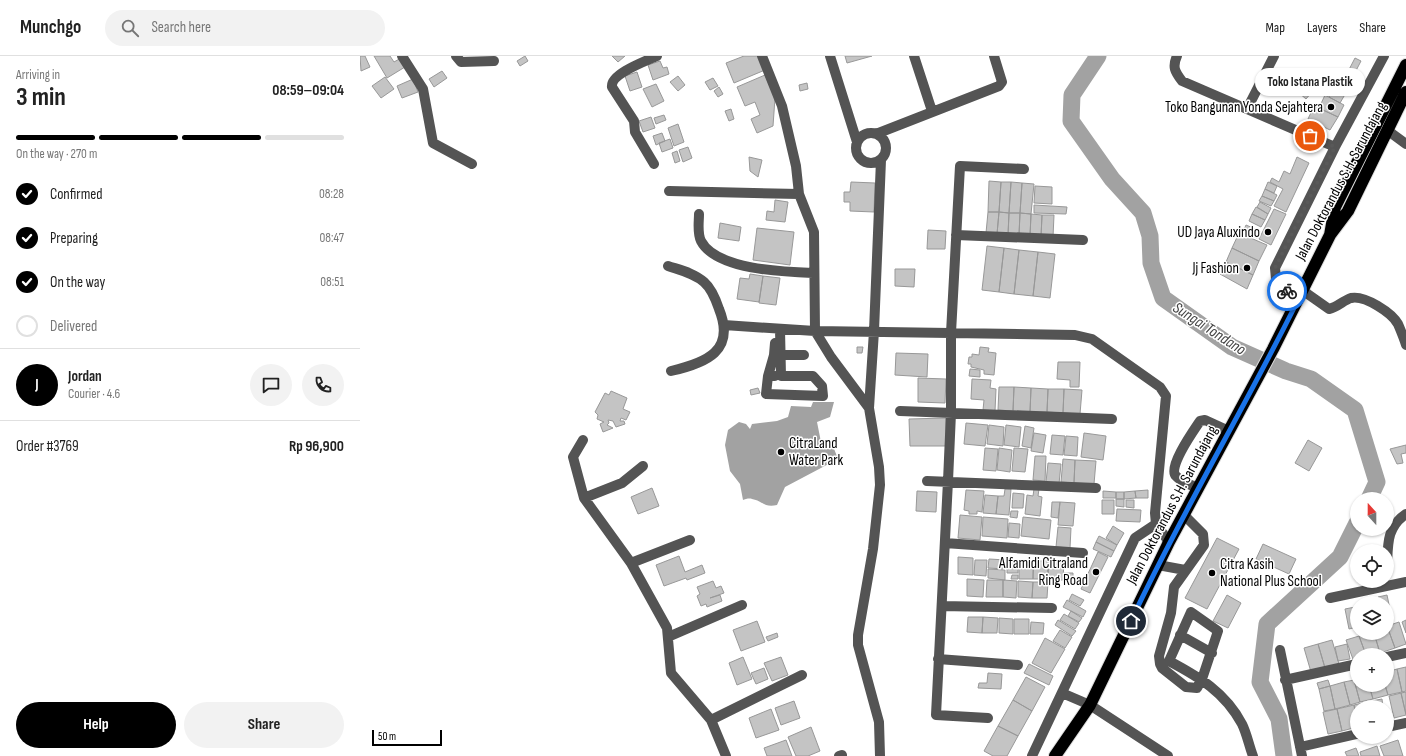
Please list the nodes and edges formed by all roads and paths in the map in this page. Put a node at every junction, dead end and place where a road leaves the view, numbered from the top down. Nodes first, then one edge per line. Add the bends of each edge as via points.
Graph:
1 (402, 56) edge
2 (456, 56) edge
3 (657, 56) edge
4 (762, 56) edge
5 (830, 56) edge
6 (914, 56) edge
7 (994, 56) edge
8 (1177, 56) edge
9 (1274, 56) edge
10 (1384, 56) edge
11 (494, 61) dead end
12 (1406, 65) edge
13 (1406, 92) edge
14 (1247, 109) junction
15 (932, 111) junction
16 (1387, 130) junction
17 (876, 134) junction
18 (857, 142) junction
19 (1406, 144) edge
20 (1335, 147) junction
21 (881, 160) junction
22 (472, 164) dead end
23 (654, 164) dead end
24 (1024, 169) dead end
25 (669, 191) dead end
26 (799, 194) junction
27 (699, 214) dead end
28 (956, 235) junction
29 (1330, 235) junction
30 (1083, 240) dead end
31 (668, 266) dead end
32 (814, 273) junction
33 (1302, 290) junction
34 (1297, 302) junction
35 (724, 325) junction
36 (778, 328) junction
37 (815, 330) junction
38 (874, 331) junction
39 (951, 334) junction
40 (1406, 345) edge
41 (777, 355) junction
42 (804, 355) dead end
43 (671, 372) dead end
44 (768, 376) junction
45 (781, 376) junction
46 (869, 408) junction
47 (900, 410) dead end
48 (951, 413) junction
49 (1112, 419) dead end
50 (1229, 431) junction
51 (583, 440) dead end
52 (643, 466) dead end
53 (927, 481) dead end
54 (948, 481) junction
55 (1096, 488) dead end
56 (1198, 488) junction
57 (584, 498) junction
58 (1184, 514) junction
59 (1406, 514) edge
60 (1156, 524) junction
61 (690, 540) dead end
62 (1169, 542) junction
63 (945, 543) junction
64 (1390, 544) edge
65 (1083, 553) dead end
66 (630, 563) junction
67 (1158, 565) junction
68 (1185, 570) junction
69 (1406, 582) edge
70 (1394, 583) edge
71 (1367, 588) edge
72 (1330, 598) dead end
73 (742, 605) dead end
74 (942, 606) junction
75 (1052, 608) dead end
76 (1180, 635) junction
77 (668, 637) junction
78 (1280, 650) dead end
79 (1212, 653) junction
80 (1406, 653) edge
81 (1394, 656) edge
82 (938, 659) junction
83 (1018, 665) dead end
84 (1350, 666) edge
85 (802, 675) dead end
86 (1202, 679) junction
87 (1285, 680) junction
88 (1062, 693) junction
89 (1090, 705) junction
90 (988, 718) dead end
91 (710, 720) junction
92 (1406, 723) edge
93 (1394, 726) edge
94 (1350, 736) edge
95 (1301, 752) edge
96 (726, 756) edge
97 (880, 756) edge
98 (1032, 756) edge
99 (1055, 756) edge
100 (1168, 756) edge
101 (1253, 756) edge

1 - 22 street via 423,89 433,143
2 - 11 street via 461,62
3 - 23 street via 624,72 612,82 612,87 634,120 635,132
4 - 26 street via 782,106 796,166
5 - 18 street
6 - 15 street
7 - 15 street via 1002,82 1000,86
8 - 14 street via 1174,63 1175,72 1182,81
9 - 14 street
10 - 20 street
12 - 29 highway via 1335,207
13 - 16 highway, Jalan Doktorandus S.H. Sarundajang
14 - 20 street
15 - 17 street
16 - 19 street
16 - 29 highway, Jalan Doktorandus S.H. Sarundajang via 1348,211
17 - 18 street via 865,134
17 - 21 street via 886,145
18 - 21 street via 856,152 862,160 872,163
20 - 34 street via 1275,268 1276,279
21 - 38 street
24 - 28 street via 960,166
25 - 26 street
26 - 32 street via 814,232
27 - 32 street via 701,240 722,257 742,266
28 - 30 street
28 - 39 street
29 - 33 highway, Jalan Doktorandus S.H. Sarundajang
31 - 35 street via 695,276 704,283 716,300
32 - 37 street
33 - 34 highway, Jalan Doktorandus S.H. Sarundajang
33 - 40 street via 1329,309 1351,298 1361,298 1376,305 1389,313 1398,324
34 - 50 highway, Jalan Doktorandus S.H. Sarundajang
35 - 36 street
35 - 43 street via 724,337 719,349 709,358 696,366
36 - 37 street
36 - 41 street
37 - 38 street
37 - 46 street via 831,357
38 - 39 street
38 - 46 street
39 - 48 street
39 - 60 street via 1085,336 1160,387 1166,396
41 - 42 street
41 - 44 street
41 - 45 street
44 - 45 street
44 - 45 street via 766,394 823,396 822,386 813,376
46 - 97 street via 880,485 858,645 879,722
47 - 48 street
48 - 49 street
48 - 54 street
50 - 56 highway, Jalan Doktorandus S.H. Sarundajang
50 - 56 street via 1205,420 1200,421 1175,464 1176,477
51 - 57 street via 573,458
52 - 57 street via 622,483
53 - 54 street
54 - 55 street
54 - 63 street
56 - 58 highway, Jalan Doktorandus S.H. Sarundajang
57 - 66 street
58 - 62 highway, Jalan Doktorandus S.H. Sarundajang
58 - 68 street via 1204,537 1204,545
59 - 64 street via 1396,521 1391,530
60 - 62 street
60 - 88 street via 1135,538
61 - 66 street
62 - 67 highway, Jalan Doktorandus S.H. Sarundajang
63 - 65 street
63 - 74 street
66 - 77 street via 663,621
67 - 68 street
67 - 89 highway, Jalan Doktorandus S.H. Sarundajang
68 - 86 street via 1174,587 1171,613 1159,660 1162,668 1188,688 1197,688
69 - 70 street
71 - 72 street
73 - 77 street
74 - 75 street
74 - 82 street
76 - 79 street
76 - 79 street via 1191,612 1218,630
76 - 86 street via 1169,660
77 - 91 street via 671,673
78 - 87 street
79 - 86 street
80 - 81 street
82 - 83 street
82 - 90 street via 936,715
84 - 87 street
85 - 91 street
86 - 101 street via 1227,702 1238,719
87 - 95 street
88 - 89 street
88 - 98 street
89 - 99 highway, Jalan Doktorandus S.H. Sarundajang
89 - 100 street
91 - 96 street
92 - 93 street
94 - 95 street

